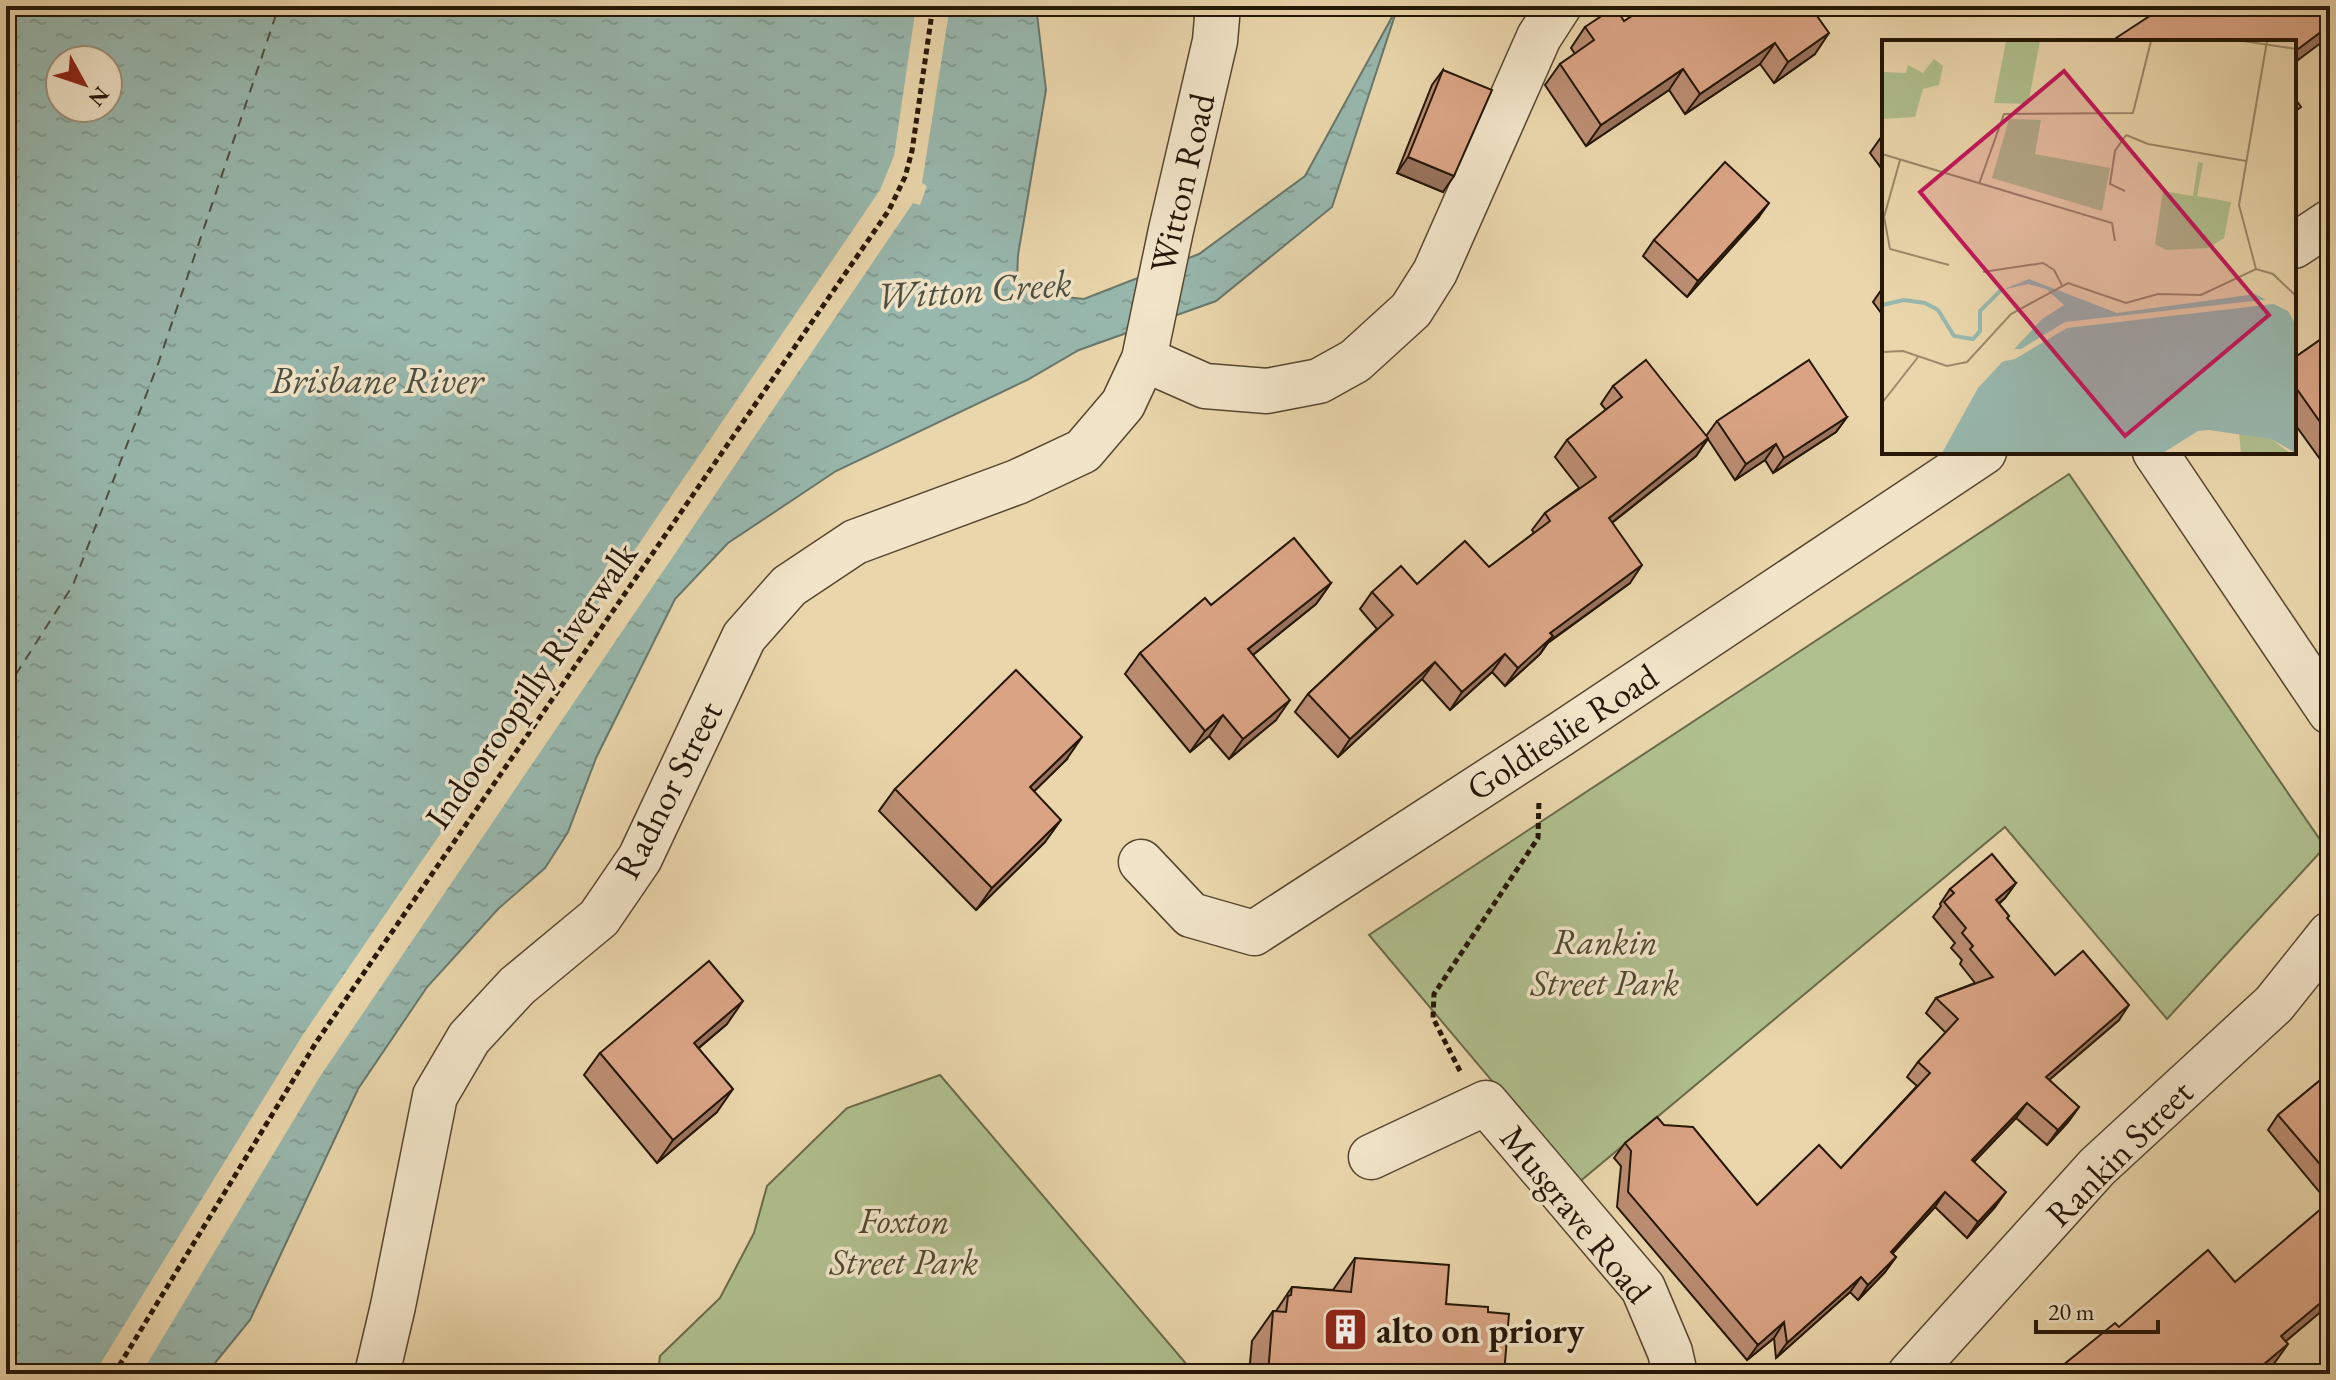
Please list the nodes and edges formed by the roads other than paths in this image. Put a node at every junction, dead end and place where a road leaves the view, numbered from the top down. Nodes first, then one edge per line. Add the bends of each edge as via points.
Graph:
1 (1218, 6) edge
2 (1559, 6) edge
3 (2330, 222) edge
4 (2296, 245) edge
5 (1144, 359) junction
6 (1981, 454) edge
7 (2156, 454) edge
8 (2330, 712) edge
9 (1141, 862) dead end
10 (2330, 934) edge
11 (1371, 1157) dead end
12 (377, 1374) edge
13 (1675, 1374) edge
14 (1910, 1374) edge

1 - 5 street, Witton Road via 1215,41
2 - 5 street via 1539,37 1435,272 1411,310 1355,361 1319,381 1267,391 1205,386
3 - 4 street
5 - 12 street, Radnor Street via 1123,404 1083,451 1017,482 855,542 789,586 744,637 640,858 599,918 517,986 469,1038 435,1096
6 - 9 street, Goldieslie Road via 1254,933 1191,915
7 - 8 street
10 - 14 street, Rankin Street via 2274,1004 2097,1167
11 - 13 street, Musgrave Road via 1486,1103 1643,1288

